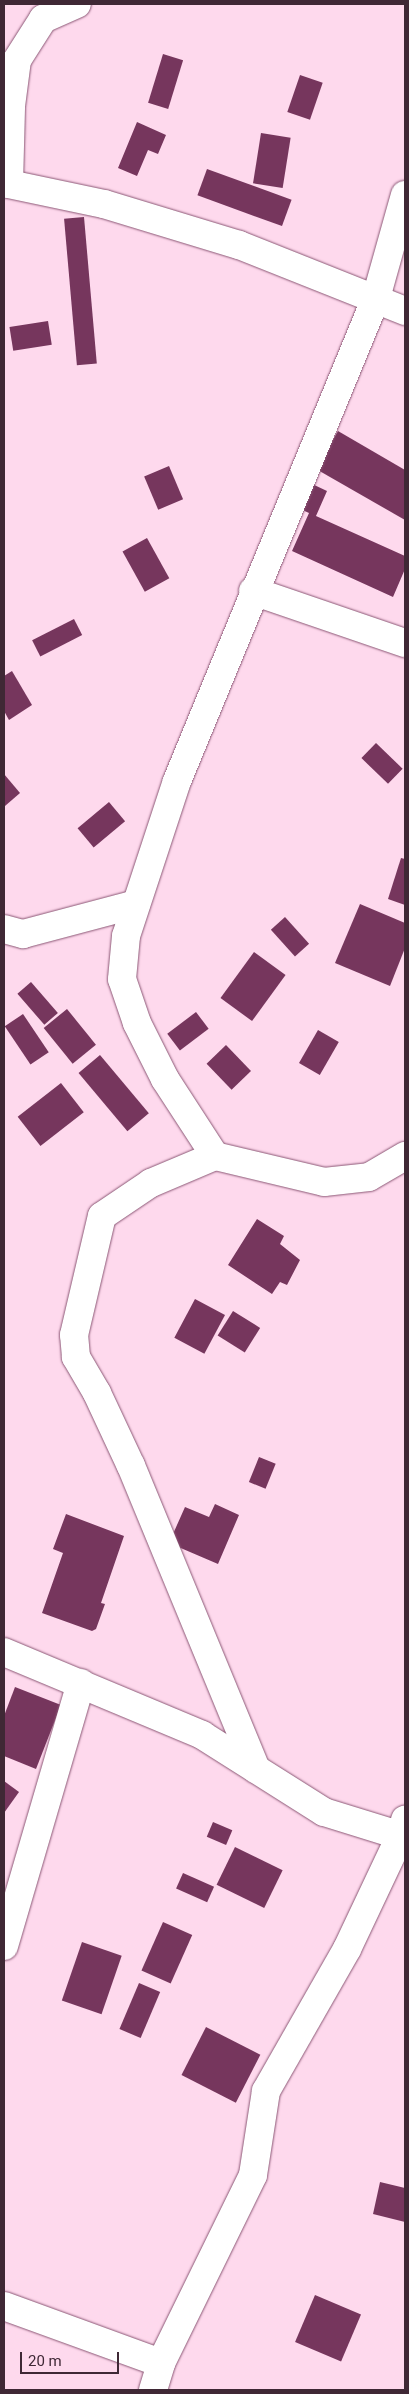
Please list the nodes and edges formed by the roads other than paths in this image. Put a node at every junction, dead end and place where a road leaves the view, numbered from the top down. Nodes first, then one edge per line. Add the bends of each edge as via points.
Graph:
1 (77, 4) edge
2 (6, 183) edge
3 (405, 195) edge
4 (376, 298) junction
5 (405, 311) edge
6 (253, 592) junction
7 (405, 643) edge
8 (136, 904) junction
9 (4, 929) edge
10 (215, 1156) junction
11 (405, 1156) edge
12 (4, 1652) edge
13 (81, 1683) junction
14 (256, 1769) junction
15 (404, 1831) edge
16 (4, 1946) edge
17 (4, 2306) edge
18 (161, 2363) junction
19 (152, 2390) edge

1 - 2 street via 43,19 18,60 11,106
2 - 4 street via 104,204 239,245
3 - 4 street
4 - 5 street
4 - 6 street
6 - 7 street
6 - 8 street via 177,782 153,862
8 - 9 street via 23,934
8 - 10 street via 126,936 122,980 137,1023 165,1079
10 - 11 street via 324,1182 369,1177
10 - 14 street via 151,1183 102,1216 74,1335 76,1357 97,1393 130,1466
12 - 13 street
13 - 14 street via 202,1735
13 - 16 street
14 - 15 street via 324,1812
15 - 18 street via 347,1949 266,2092 253,2175
17 - 18 street
18 - 19 street

